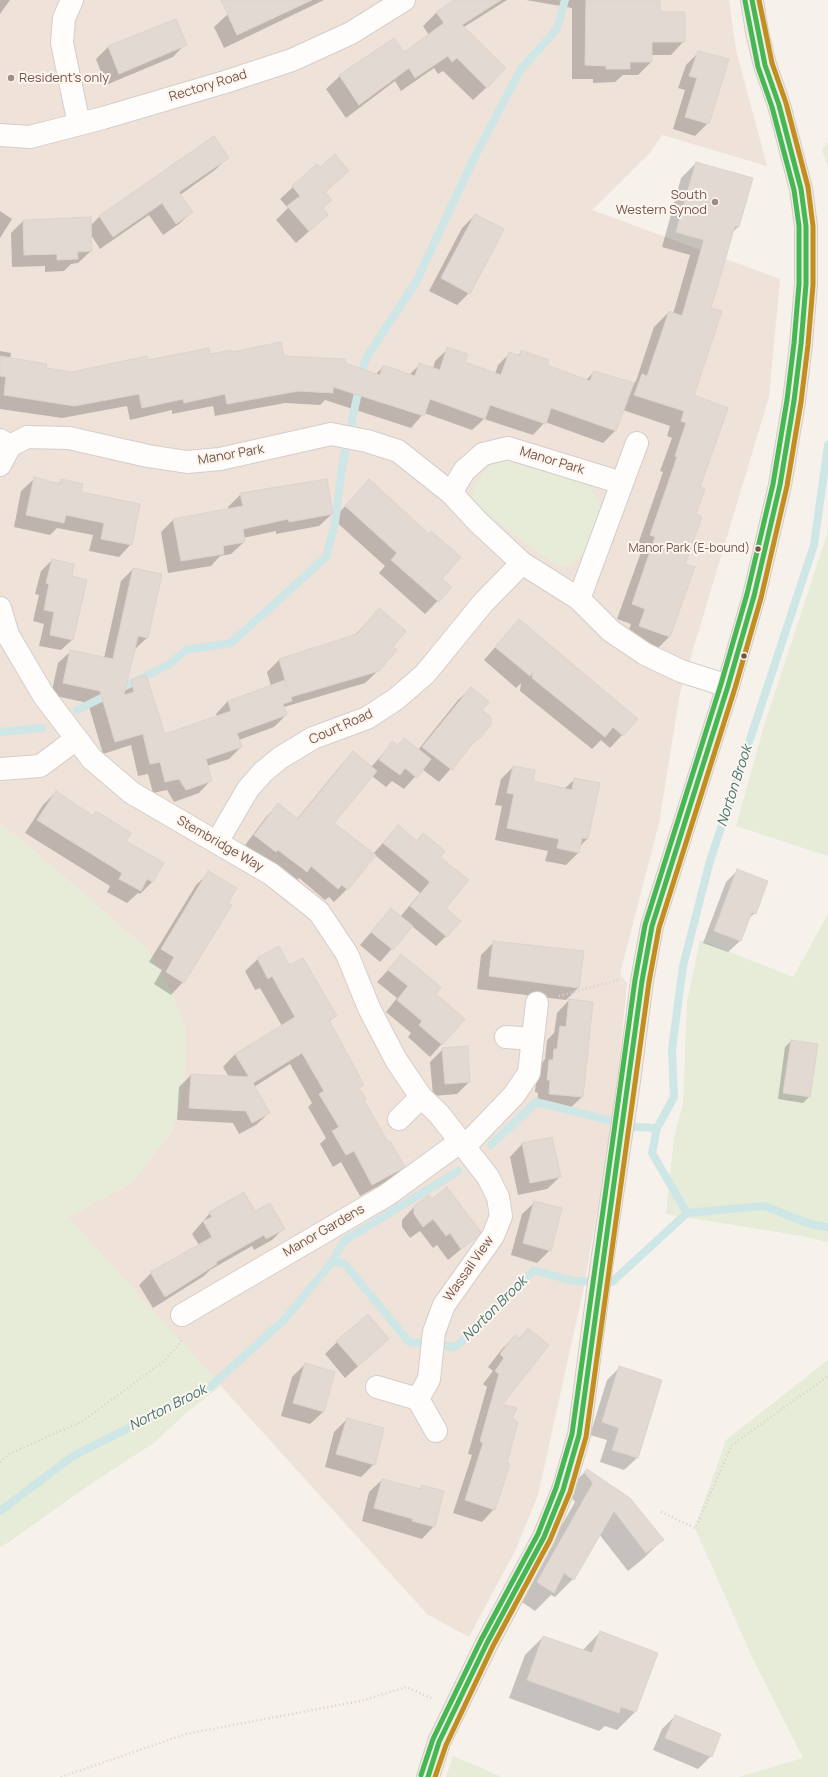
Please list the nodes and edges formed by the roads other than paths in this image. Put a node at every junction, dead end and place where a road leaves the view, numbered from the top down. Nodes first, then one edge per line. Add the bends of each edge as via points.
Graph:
1 (72, 0) edge
2 (404, 0) edge
3 (752, 0) edge
4 (79, 124) junction
5 (0, 135) edge
6 (637, 443) dead end
7 (3, 450) edge
8 (622, 483) junction
9 (451, 493) junction
10 (522, 563) junction
11 (579, 599) junction
12 (0, 608) edge
13 (728, 686) junction
14 (76, 740) junction
15 (0, 769) edge
16 (217, 842) junction
17 (537, 1003) road end
18 (506, 1037) dead end
19 (533, 1039) junction
20 (421, 1097) junction
21 (399, 1119) dead end
22 (463, 1143) junction
23 (182, 1315) road end
24 (377, 1387) dead end
25 (418, 1398) junction
26 (436, 1431) dead end
27 (428, 1777) edge

1 - 4 street via 64,18 62,43
2 - 4 street, Rectory Road via 351,33 292,60
3 - 13 main road via 763,58 779,105 801,189 806,226 806,284 794,401 780,485 754,596
4 - 5 street, Rectory Road via 30,137
6 - 8 street
7 - 9 street, Manor Park via 27,437 69,438 187,462 220,459 331,434 367,441 398,451
8 - 9 street, Manor Park via 508,448 483,454 464,471
8 - 11 street
9 - 10 street, Manor Park
10 - 11 street, Manor Park
10 - 16 street, Court Road via 483,603 425,674 396,699 367,718 313,738 280,758 263,772 248,789
11 - 13 street, Manor Park via 611,631 645,654 681,671
12 - 14 street, Stembridge Way via 12,642 44,696
13 - 27 main road via 652,926 642,981 579,1435 563,1490 544,1537 487,1642 439,1742
14 - 15 street via 40,766
14 - 16 street, Stembridge Way via 92,759 132,793
16 - 20 street, Stembridge Way via 271,874 319,912 347,954 369,1008 396,1060
17 - 19 street
18 - 19 street
19 - 22 street via 529,1073 514,1095
20 - 21 street
20 - 22 street, Stembridge Way
22 - 23 street, Manor Gardens via 387,1195
22 - 25 street, Wassail View via 488,1177 498,1197 501,1216 493,1236 444,1305 434,1332 429,1379
24 - 25 street
25 - 26 street

